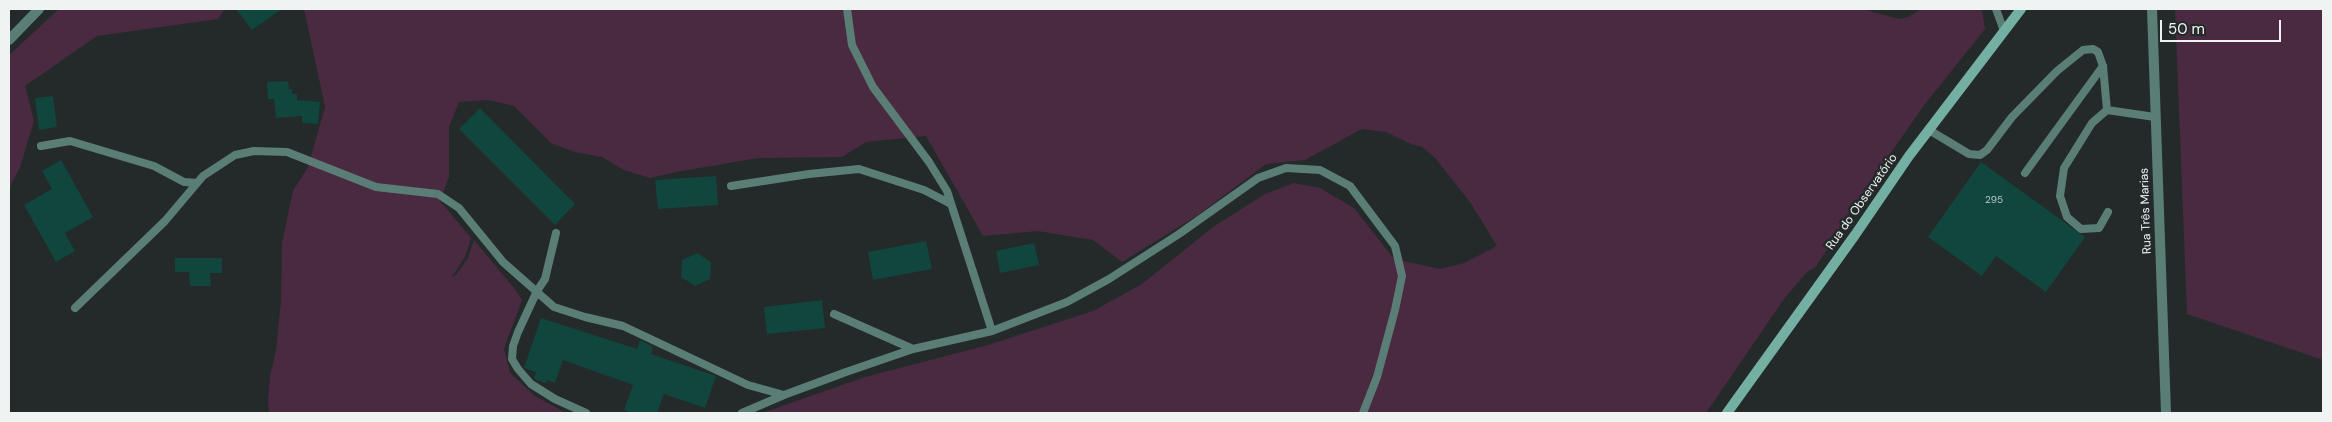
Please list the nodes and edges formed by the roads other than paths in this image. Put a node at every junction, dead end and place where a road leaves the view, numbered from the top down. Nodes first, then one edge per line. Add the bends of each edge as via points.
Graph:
1 (39, 9) edge
2 (847, 9) edge
3 (1996, 9) edge
4 (2021, 9) edge
5 (2152, 9) edge
6 (2004, 31) junction
7 (9, 40) edge
8 (2104, 66) junction
9 (2107, 110) junction
10 (2155, 117) junction
11 (1929, 130) junction
12 (41, 146) dead end
13 (2025, 173) dead end
14 (197, 184) junction
15 (731, 186) dead end
16 (951, 204) junction
17 (2108, 212) dead end
18 (556, 233) dead end
19 (537, 291) junction
20 (75, 308) dead end
21 (834, 314) dead end
22 (992, 331) junction
23 (913, 349) junction
24 (784, 395) junction
25 (586, 413) edge
26 (742, 413) edge
27 (1363, 413) edge
28 (1727, 413) edge
29 (2166, 413) edge

1 - 7 street
2 - 16 lane via 852,45 873,87 929,162
3 - 6 lane
4 - 6 street, Rua do Observatório
5 - 10 street, Rua Três Marias
6 - 11 street, Rua do Observatório
8 - 9 lane
8 - 11 lane via 2098,52 2083,50 2057,71 1980,155 1969,154
8 - 13 lane
9 - 10 lane
9 - 17 lane via 2092,123 2064,168 2060,196 2067,217 2081,229 2099,228
10 - 29 street, Rua Três Marias
11 - 28 street, Rua do Observatório
12 - 14 lane via 70,141 154,166 184,182
14 - 19 lane via 203,176 235,155 254,151 287,152 376,187 438,194 459,208 503,262
14 - 20 lane via 165,221
15 - 16 lane via 859,169 924,190
16 - 22 lane
18 - 19 lane via 545,279
19 - 24 lane via 554,307 623,326 748,385
19 - 25 lane via 518,332 512,359 531,384
21 - 23 lane
22 - 23 lane
22 - 27 lane via 1067,302 1109,279 1258,178 1286,168 1320,170 1350,186 1377,220 1395,246 1402,276 1382,358
23 - 24 lane
24 - 26 lane

